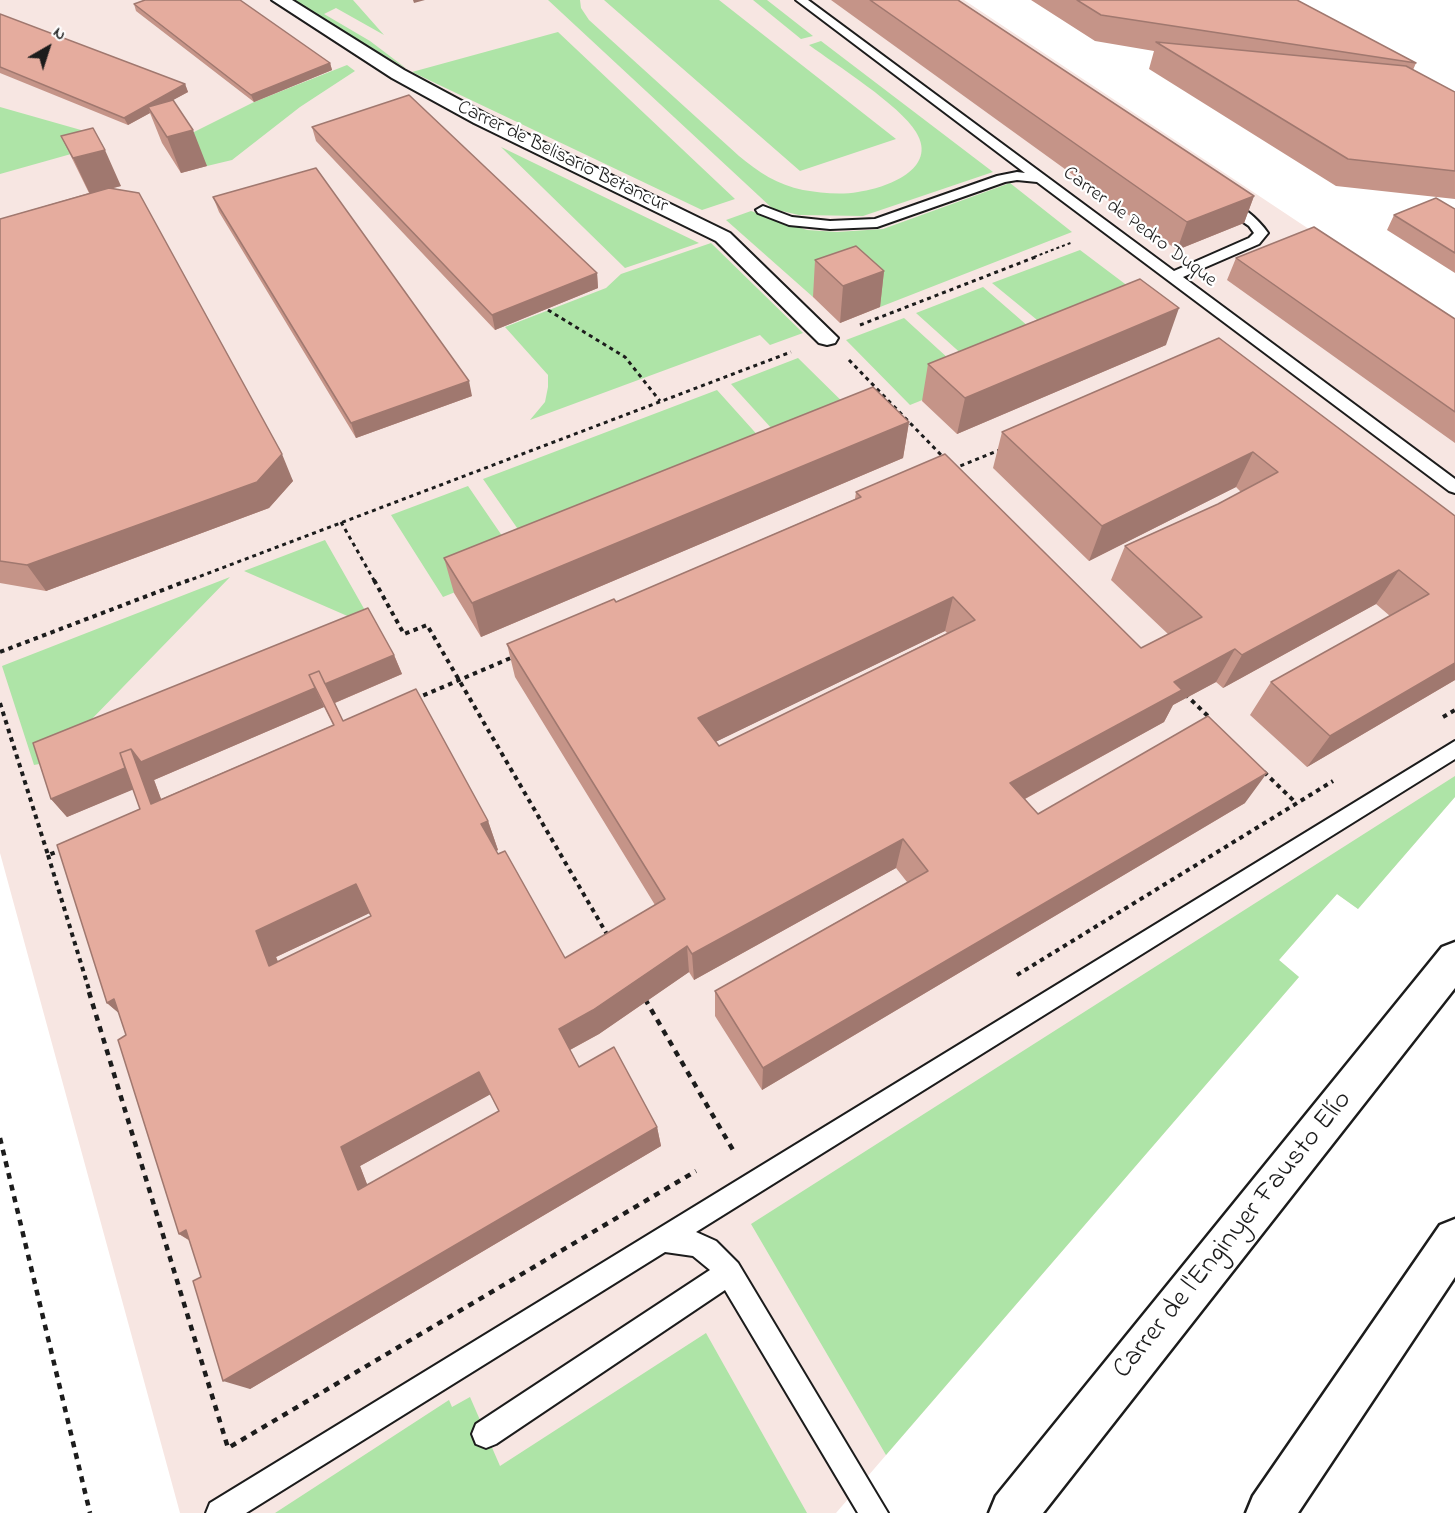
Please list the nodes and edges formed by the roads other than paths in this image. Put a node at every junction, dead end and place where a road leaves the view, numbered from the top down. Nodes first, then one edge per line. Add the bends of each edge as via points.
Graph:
1 (280, 0) edge
2 (801, 0) edge
3 (1043, 180) junction
4 (1214, 196) edge
5 (763, 210) dead end
6 (1171, 277) junction
7 (827, 338) road end
8 (1455, 487) edge
9 (1455, 748) edge
10 (1455, 959) edge
11 (662, 1239) junction
12 (1455, 1240) edge
13 (729, 1272) junction
14 (486, 1434) dead end
15 (220, 1513) edge
16 (874, 1513) edge
17 (1013, 1513) edge
18 (1270, 1513) edge

1 - 7 street, Carrer de Belisario Betancur via 399,74 481,119 723,237
2 - 3 lane, Carrer de Pedro Duque
3 - 5 lane via 1017,176 1002,179 877,223 800,222
3 - 6 lane, Carrer de Pedro Duque
4 - 6 lane via 1254,222 1261,233 1254,241
6 - 8 lane, Carrer de Pedro Duque
9 - 11 lane
10 - 17 main road, Carrer de l'Enginyer Fausto Elío
11 - 13 lane via 691,1242 712,1252
11 - 15 lane
12 - 18 main road
13 - 14 lane
13 - 16 lane

